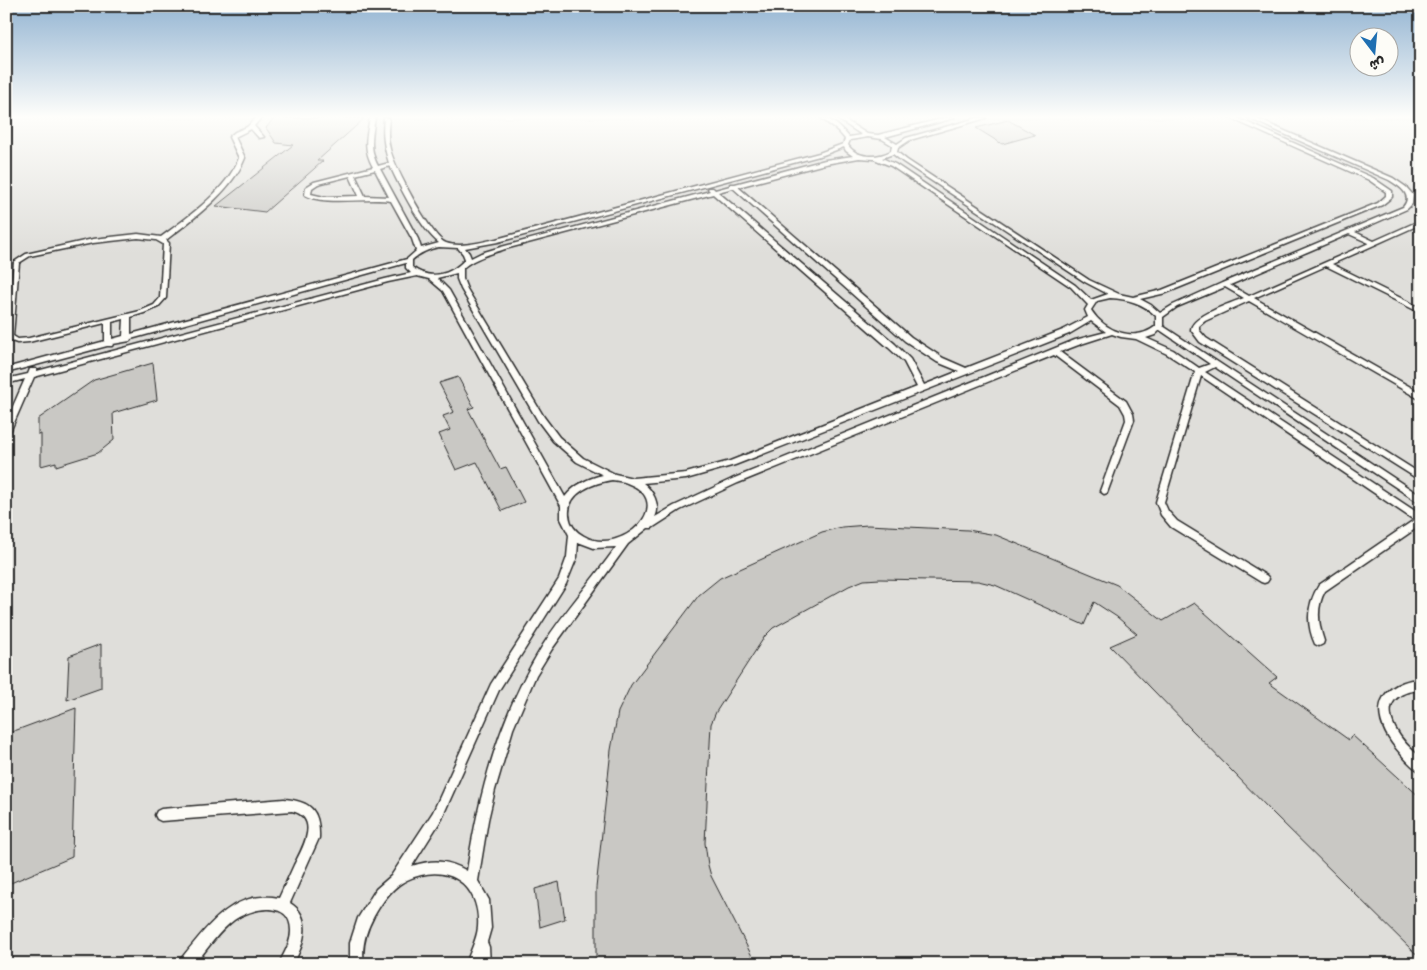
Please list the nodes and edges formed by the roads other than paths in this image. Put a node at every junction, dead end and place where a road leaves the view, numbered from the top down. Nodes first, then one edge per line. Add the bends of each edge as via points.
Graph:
1 (240, 163) edge
2 (373, 163) edge
3 (785, 163) edge
4 (820, 163) edge
5 (887, 163) edge
6 (908, 163) edge
7 (1335, 163) edge
8 (1355, 163) edge
9 (392, 164) joint
10 (375, 169) junction
11 (352, 175) junction
12 (721, 180) junction
13 (710, 184) junction
14 (734, 187) junction
15 (714, 192) junction
16 (362, 196) junction
17 (393, 199) junction
18 (1421, 222) edge
19 (1350, 232) junction
20 (162, 240) junction
21 (1374, 243) junction
22 (444, 245) junction
23 (460, 247) junction
24 (419, 251) junction
25 (409, 260) junction
26 (1327, 264) junction
27 (463, 266) junction
28 (416, 274) junction
29 (431, 276) junction
30 (1224, 284) junction
31 (1117, 296) junction
32 (1249, 298) junction
33 (1132, 299) junction
34 (1090, 303) junction
35 (1421, 311) edge
36 (128, 316) junction
37 (1159, 316) junction
38 (1091, 318) junction
39 (108, 320) junction
40 (1160, 327) junction
41 (1112, 332) junction
42 (1136, 336) junction
43 (127, 339) junction
44 (109, 344) junction
45 (1055, 352) junction
46 (34, 364) junction
47 (1214, 365) junction
48 (6, 371) edge
49 (965, 371) junction
50 (1199, 371) junction
51 (32, 375) junction
52 (6, 382) edge
53 (922, 387) junction
54 (1421, 397) edge
55 (6, 432) edge
56 (612, 476) junction
57 (1421, 478) edge
58 (635, 481) junction
59 (1104, 491) dead end
60 (1421, 501) edge
61 (565, 505) junction
62 (1421, 520) edge
63 (647, 526) junction
64 (574, 534) junction
65 (625, 541) junction
66 (1264, 579) dead end
67 (1319, 641) dead end
68 (1421, 685) edge
69 (1421, 766) edge
70 (161, 815) dead end
71 (396, 880) junction
72 (472, 880) junction
73 (282, 905) junction
74 (482, 943) junction
75 (186, 964) edge
76 (286, 964) edge
77 (357, 964) edge
78 (473, 964) edge
79 (483, 964) edge

1 - 20 lane via 235,173 188,220
2 - 10 lane
3 - 12 lane
4 - 14 lane
5 - 34 lane via 1073,286
6 - 31 lane via 1087,281
7 - 33 lane via 1371,179 1389,191 1389,197 1380,204 1164,292
8 - 19 lane via 1391,179 1411,198 1405,208
9 - 10 lane
9 - 22 lane via 434,236
10 - 11 lane
10 - 17 lane
11 - 16 lane
11 - 16 lane via 316,183 309,187 308,195 325,198
12 - 13 lane
12 - 14 lane
13 - 15 lane
13 - 23 lane via 496,241
14 - 15 lane
14 - 49 lane via 908,339
15 - 27 lane via 498,249
15 - 53 lane via 896,349 913,369
16 - 17 lane
17 - 24 lane
18 - 21 lane
19 - 21 lane
19 - 30 lane
20 - 36 lane via 166,246 162,301
20 - 39 lane via 152,236 108,239 28,256 17,262 8,334 12,340 29,340
21 - 26 lane
22 - 23 lane
22 - 24 lane
23 - 27 lane via 468,256
24 - 25 lane
25 - 28 lane via 409,268
25 - 43 lane
26 - 32 lane
26 - 35 lane
27 - 29 lane via 447,274
27 - 56 lane via 460,279 464,289 547,428 567,450
28 - 29 lane
28 - 51 lane
29 - 61 lane via 446,290
30 - 32 lane
30 - 37 lane
31 - 33 lane
31 - 34 lane via 1104,296
32 - 54 lane
32 - 57 lane via 1198,322 1195,326 1198,335
33 - 37 lane via 1149,306
34 - 38 lane
36 - 39 lane
36 - 43 lane
37 - 40 lane
38 - 41 lane
38 - 49 lane via 1074,329
39 - 44 lane
40 - 42 lane via 1151,334
40 - 47 lane
41 - 42 lane
41 - 45 lane
42 - 50 lane via 1162,347
43 - 44 lane
44 - 46 lane
45 - 59 lane via 1123,403 1129,414 1130,420
45 - 63 lane via 735,482 676,508
46 - 48 lane
46 - 51 lane
47 - 50 lane
47 - 60 lane
49 - 53 lane
50 - 62 lane
50 - 66 lane via 1161,497 1161,508 1174,524
51 - 52 lane
51 - 55 lane
53 - 58 lane via 718,468 669,479
56 - 58 lane
56 - 61 lane via 582,485
58 - 63 lane via 648,492 654,506
61 - 64 lane via 567,526
62 - 67 lane via 1322,588 1316,596 1313,616
63 - 65 lane
64 - 65 lane via 597,544
64 - 71 lane via 572,557 563,581 495,687 437,816
65 - 72 lane via 547,647 529,681 489,790 478,833
68 - 69 lane via 1401,687 1392,692 1386,713 1389,727
70 - 73 lane via 284,805 305,809 314,826 313,838
71 - 72 lane via 412,871 446,866
71 - 77 lane via 380,894 367,913 358,934
72 - 74 lane via 485,912
73 - 75 lane via 258,903 235,911 214,929
73 - 76 lane via 297,919 300,929
74 - 78 lane
74 - 79 lane

